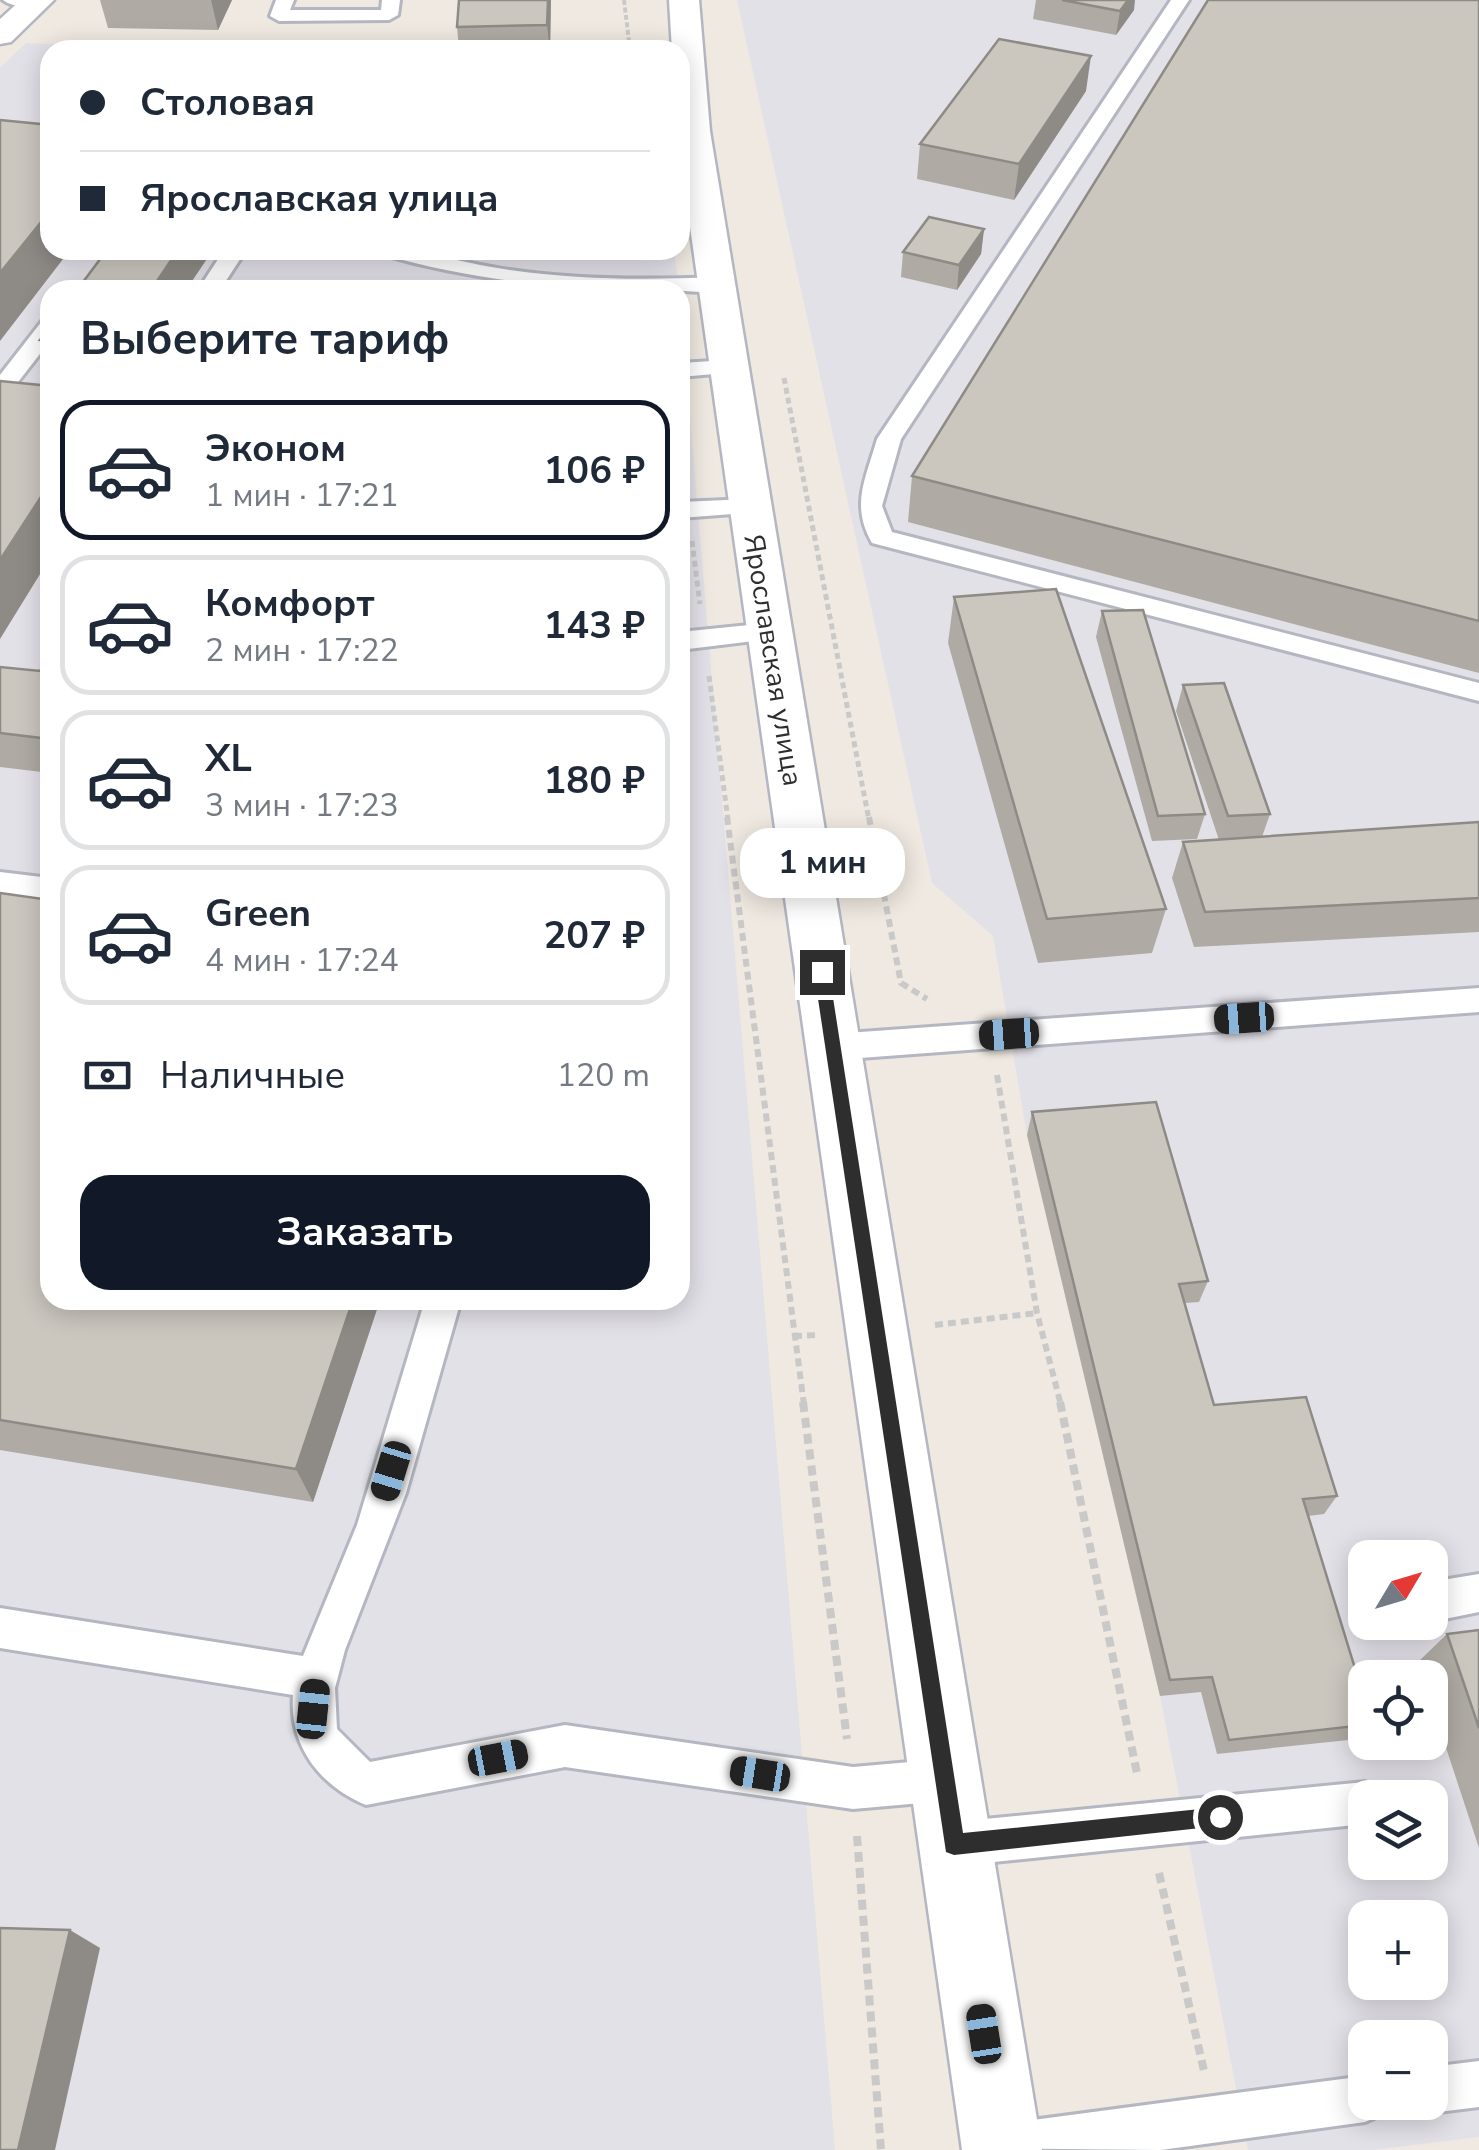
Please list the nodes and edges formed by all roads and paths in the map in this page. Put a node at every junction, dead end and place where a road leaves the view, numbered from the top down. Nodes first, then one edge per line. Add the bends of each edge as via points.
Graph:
1 (12, 0) edge
2 (38, 0) edge
3 (285, 0) edge
4 (391, 0) edge
5 (624, 0) edge
6 (684, 0) edge
7 (1180, 0) edge
8 (0, 36) edge
9 (629, 40) edge
10 (684, 40) edge
11 (690, 109) edge
12 (692, 206) edge
13 (425, 260) edge
14 (529, 280) edge
15 (717, 284) junction
16 (690, 285) edge
17 (40, 339) edge
18 (730, 368) edge
19 (1, 390) edge
20 (34, 392) edge
21 (750, 508) junction
22 (690, 510) edge
23 (690, 608) edge
24 (769, 632) junction
25 (692, 640) edge
26 (1479, 692) edge
27 (0, 883) edge
28 (40, 889) edge
29 (1479, 1000) edge
30 (987, 1036) junction
31 (833, 1047) junction
32 (440, 1310) edge
33 (1479, 1593) edge
34 (1448, 1599) edge
35 (0, 1628) edge
36 (316, 1678) junction
37 (944, 1780) junction
38 (853, 1788) junction
39 (1348, 1804) edge
40 (1148, 1824) junction
41 (954, 1844) junction
42 (1479, 2084) edge
43 (1448, 2088) edge
44 (1348, 2101) edge
45 (1215, 2118) junction
46 (1002, 2149) edge
47 (882, 2150) edge

1 - 2 lane
2 - 8 street
3 - 4 lane via 280,16 389,15
5 - 9 path
6 - 10 street, Ярославская улица
7 - 26 lane via 889,439 870,506 881,537
11 - 12 street, Ярославская улица
12 - 15 street, Ярославская улица
13 - 14 lane
15 - 16 lane
15 - 18 street, Ярославская улица
17 - 19 lane
18 - 21 street, Ярославская улица
18 - 30 path via 901,984 970,1017
19 - 20 lane
21 - 22 lane
21 - 24 street, Ярославская улица
23 - 25 path
24 - 25 lane
24 - 31 street, Ярославская улица
25 - 38 path
27 - 28 lane
29 - 30 lane
30 - 31 lane
30 - 40 path via 1002,1090 1037,1314
31 - 37 street, Ярославская улица
32 - 36 lane via 367,1552
33 - 34 lane
35 - 36 lane
36 - 38 lane via 320,1740 338,1768 366,1784 564,1746
37 - 38 lane
37 - 41 street, Ярославская улица
38 - 47 path
39 - 40 lane
40 - 41 lane
40 - 45 path
41 - 46 street, Ярославская улица
42 - 43 lane
44 - 45 lane
45 - 46 lane

